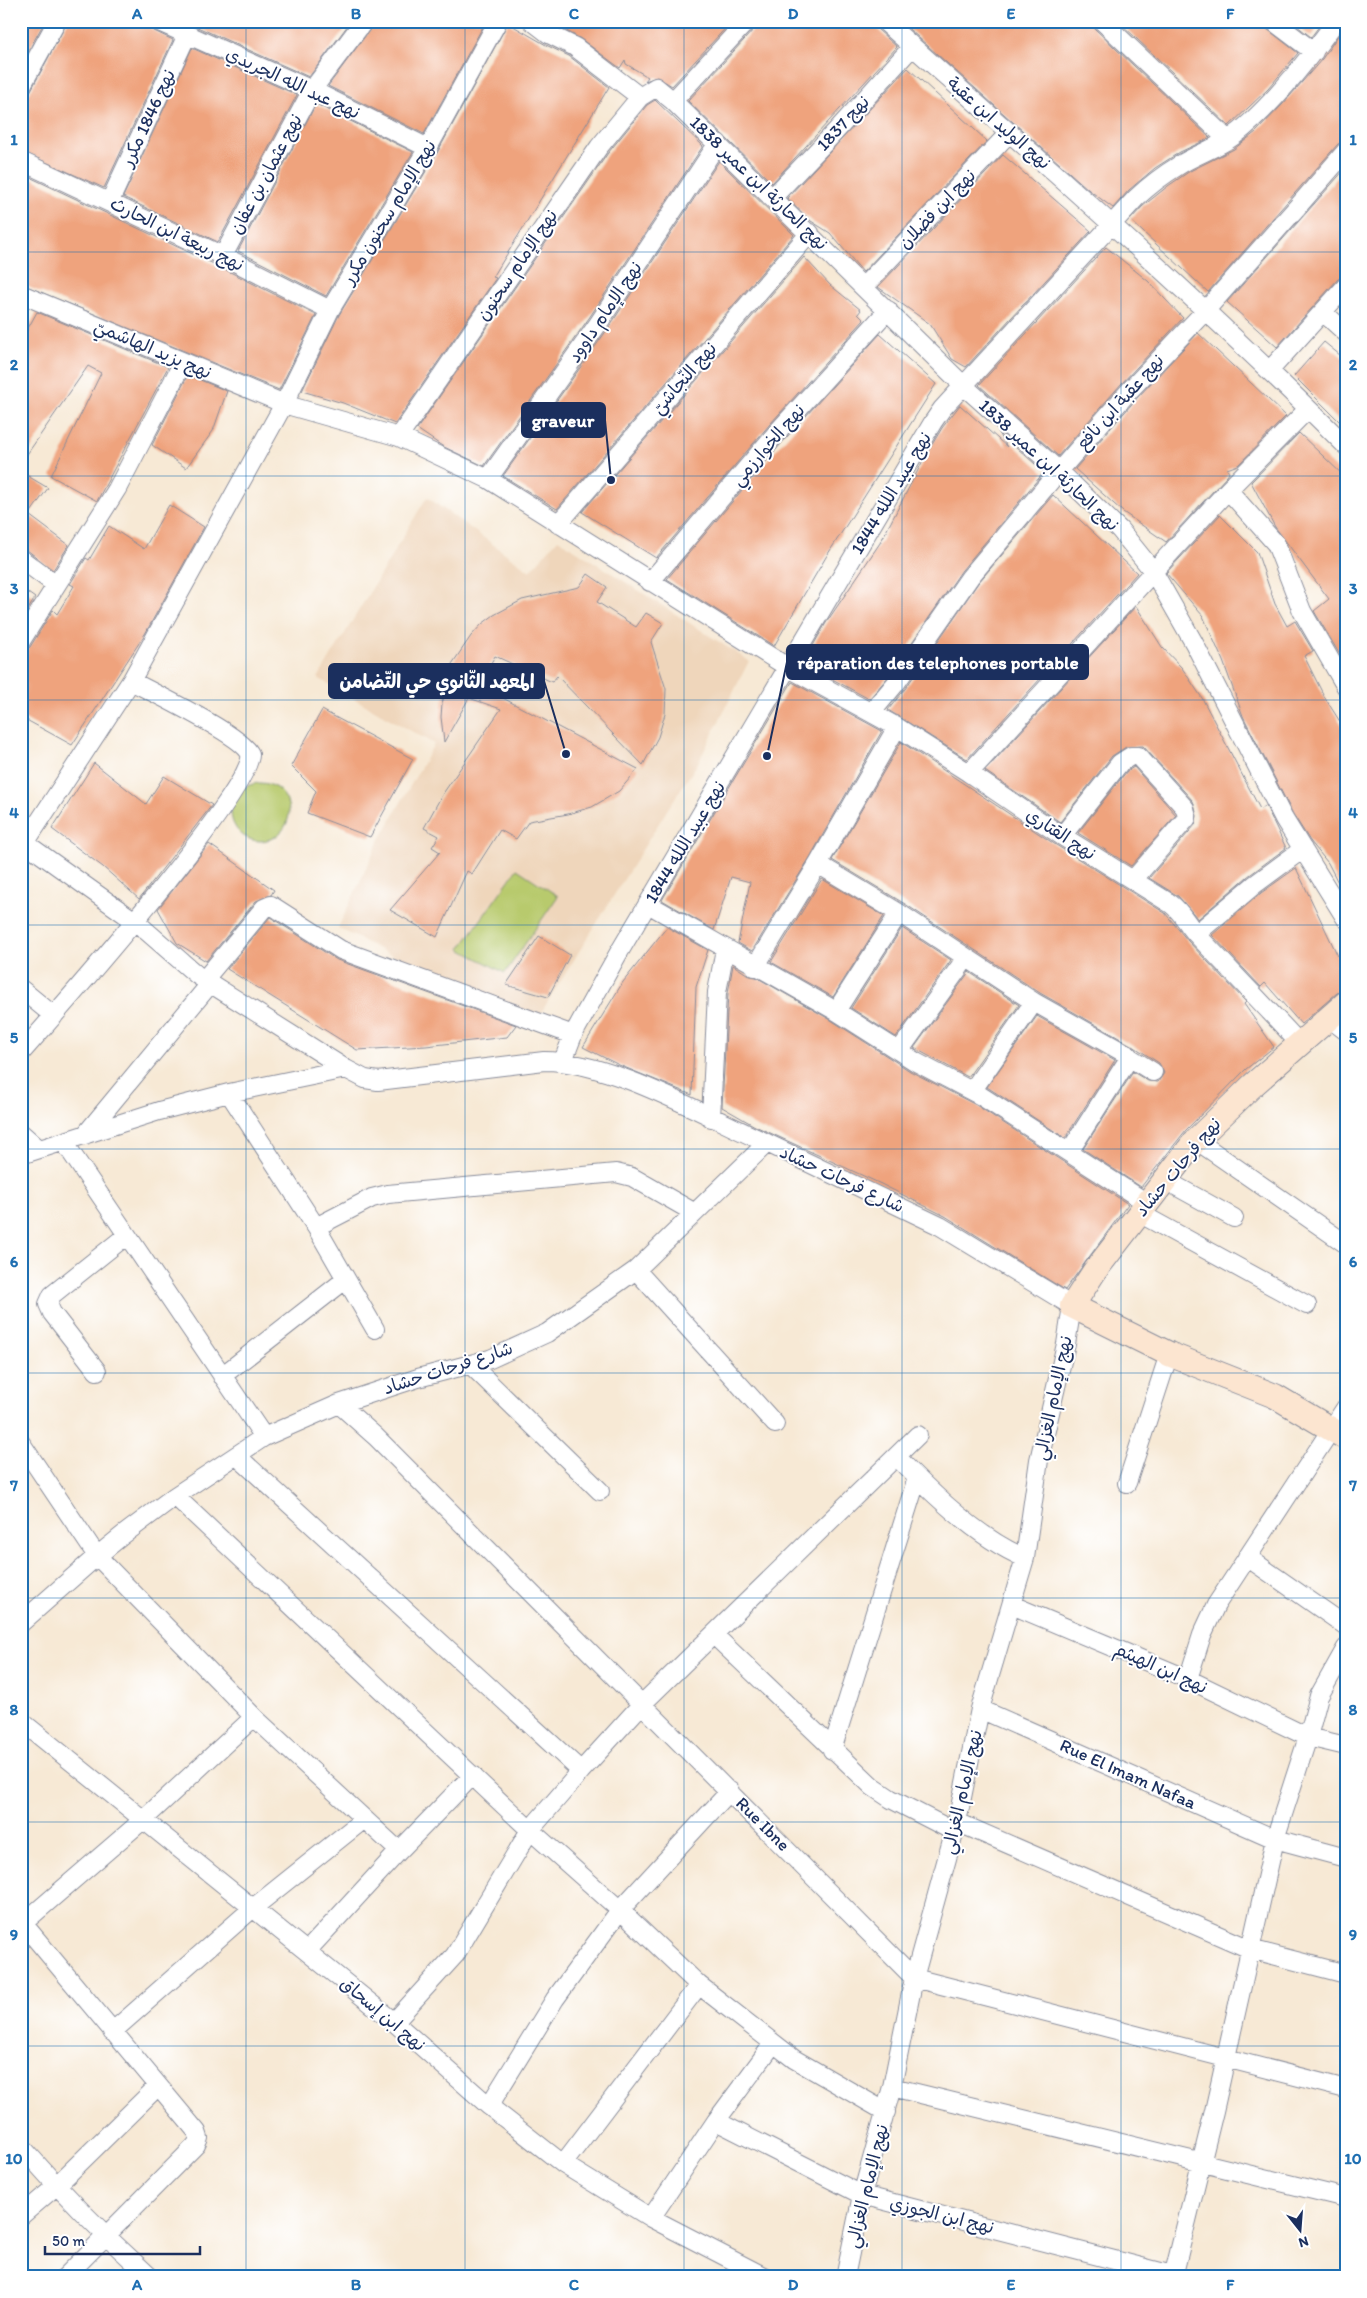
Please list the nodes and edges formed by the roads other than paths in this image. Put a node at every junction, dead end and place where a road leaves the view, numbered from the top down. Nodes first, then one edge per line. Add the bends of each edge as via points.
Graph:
1 (58, 21) edge
2 (156, 21) edge
3 (364, 21) edge
4 (498, 21) edge
5 (747, 21) edge
6 (884, 21) edge
7 (1102, 21) edge
8 (1273, 21) edge
9 (1336, 21) edge
10 (543, 24) edge
11 (187, 35) junction
12 (912, 47) junction
13 (1314, 52) junction
14 (21, 86) edge
15 (312, 90) junction
16 (648, 92) junction
17 (673, 101) junction
18 (1010, 132) junction
19 (1228, 140) junction
20 (718, 143) junction
21 (428, 148) junction
22 (1346, 150) edge
23 (21, 161) edge
24 (772, 198) junction
25 (110, 202) junction
26 (1114, 225) junction
27 (810, 233) junction
28 (222, 256) junction
29 (864, 286) junction
30 (1346, 286) edge
31 (21, 294) edge
32 (330, 310) junction
33 (888, 310) junction
34 (1206, 310) junction
35 (1323, 312) junction
36 (1346, 333) edge
37 (183, 362) junction
38 (1270, 370) junction
39 (965, 387) junction
40 (284, 404) junction
41 (1308, 409) junction
42 (400, 437) junction
43 (1346, 446) edge
44 (1059, 471) junction
45 (488, 479) junction
46 (1228, 490) junction
47 (558, 524) junction
48 (21, 559) edge
49 (1153, 571) junction
50 (650, 582) junction
51 (56, 585) junction
52 (21, 640) edge
53 (789, 668) junction
54 (131, 681) junction
55 (1346, 686) edge
56 (872, 712) junction
57 (897, 727) junction
58 (969, 772) junction
59 (1062, 836) junction
60 (23, 842) edge
61 (1303, 849) junction
62 (818, 864) junction
63 (1133, 880) junction
64 (648, 904) junction
65 (899, 913) junction
66 (1346, 919) edge
67 (136, 922) junction
68 (1196, 934) junction
69 (725, 949) junction
70 (966, 958) junction
71 (755, 967) junction
72 (207, 982) junction
73 (21, 989) edge
74 (1034, 1002) junction
75 (836, 1011) junction
76 (54, 1016) junction
77 (1340, 1017) edge
78 (573, 1035) junction
79 (1299, 1043) junction
80 (900, 1050) junction
81 (21, 1053) edge
82 (1129, 1056) junction
83 (562, 1061) junction
84 (346, 1069) junction
85 (1153, 1072) dead end
86 (972, 1091) junction
87 (229, 1093) junction
88 (711, 1118) junction
89 (21, 1133) edge
90 (85, 1135) junction
91 (1196, 1140) junction
92 (64, 1142) junction
93 (767, 1143) junction
94 (39, 1149) junction
95 (1068, 1152) junction
96 (21, 1155) edge
97 (1165, 1180) junction
98 (1143, 1208) junction
99 (695, 1213) junction
100 (1234, 1218) dead end
101 (316, 1227) junction
102 (127, 1235) junction
103 (1346, 1244) edge
104 (636, 1270) junction
105 (346, 1280) junction
106 (1307, 1305) dead end
107 (1072, 1306) junction
108 (376, 1329) dead end
109 (1169, 1354) junction
110 (470, 1364) junction
111 (97, 1371) dead end
112 (222, 1376) junction
113 (339, 1404) junction
114 (1346, 1407) edge
115 (775, 1424) dead end
116 (1339, 1433) edge
117 (918, 1434) dead end
118 (264, 1437) junction
119 (22, 1445) edge
120 (237, 1456) junction
121 (897, 1457) junction
122 (917, 1478) junction
123 (1127, 1483) dead end
124 (600, 1491) dead end
125 (175, 1496) junction
126 (96, 1556) junction
127 (1247, 1557) junction
128 (1025, 1558) junction
129 (1012, 1605) junction
130 (21, 1623) edge
131 (1346, 1626) edge
132 (714, 1635) junction
133 (1346, 1648) edge
134 (1188, 1679) junction
135 (641, 1705) junction
136 (980, 1709) junction
137 (254, 1717) junction
138 (21, 1722) edge
139 (1308, 1737) junction
140 (1346, 1746) edge
141 (832, 1750) junction
142 (581, 1771) junction
143 (473, 1775) junction
144 (730, 1791) junction
145 (144, 1819) junction
146 (363, 1820) junction
147 (956, 1827) junction
148 (530, 1830) junction
149 (1275, 1839) junction
150 (399, 1851) junction
151 (1346, 1858) edge
152 (253, 1908) junction
153 (620, 1910) junction
154 (22, 1923) edge
155 (1250, 1949) junction
156 (307, 1951) junction
157 (1346, 1974) edge
158 (914, 1978) junction
159 (699, 1985) junction
160 (394, 2022) junction
161 (112, 2032) junction
162 (773, 2044) junction
163 (1224, 2059) junction
164 (158, 2086) junction
165 (892, 2086) junction
166 (1346, 2089) edge
167 (489, 2106) junction
168 (886, 2112) junction
169 (716, 2120) junction
170 (21, 2146) edge
171 (1200, 2161) junction
172 (562, 2164) junction
173 (56, 2186) junction
174 (862, 2195) junction
175 (1346, 2198) edge
176 (21, 2216) edge
177 (651, 2218) junction
178 (106, 2237) junction
179 (1175, 2276) edge
180 (66, 2277) edge
181 (150, 2277) edge
182 (765, 2277) edge
183 (845, 2277) edge

1 - 14 street
2 - 11 street, نهج عبد الله الجريدي
3 - 15 street, نهج عثمان بن عفان
4 - 21 street, نهج الإمام سحنون مكرر
5 - 17 street
6 - 12 street, نهج الوليد ابن عقبة
7 - 19 street
8 - 13 street
9 - 13 street, نهج عبيد اللله 1844
10 - 16 street, نهج الحارثة ابن عمير 1838
11 - 15 street, نهج عبد الله الجريدي
11 - 25 street, نهج 1846 مكرر
12 - 18 street, نهج الوليد ابن عقبة
12 - 24 street, نهج 1837
13 - 19 street, نهج عبيد اللله 1844 via 1269,102
15 - 21 street, نهج عبد الله الجريدي
15 - 28 street, نهج عثمان بن عفان
16 - 17 street, نهج الحارثة ابن عمير 1838
16 - 42 street, نهج الإمام سحنون via 599,147
17 - 20 street, نهج الحارثة ابن عمير 1838
18 - 26 street, نهج الوليد ابن عقبة
18 - 29 street, نهج ابن فضلان
19 - 26 street, نهج عبيد اللله 1844 via 1178,165 1155,181
20 - 24 street, نهج الحارثة ابن عمير 1838
20 - 45 street, نهج الإمام داوود via 598,324
21 - 32 street, نهج الإمام سحنون مكرر
22 - 34 street, نهج عقبة ابن نافع
23 - 25 street, نهج ربيعة ابن الحارث
24 - 27 street, نهج الحارثة ابن عمير 1838
25 - 28 street, نهج ربيعة ابن الحارث
26 - 34 street, نهج الوليد ابن عقبة
26 - 39 street, نهج عبيد اللله 1844
27 - 29 street, نهج الحارثة ابن عمير 1838
27 - 47 street, نهج النّجاشيّ
28 - 32 street, نهج ربيعة ابن الحارث
29 - 33 street, نهج الحارثة ابن عمير 1838
30 - 35 street
31 - 37 street, نهج يزيد الهاشميّ
32 - 40 street, نهج الإمام سحنون مكرر
33 - 39 street, نهج الحارثة ابن عمير 1838
33 - 50 street, نهج الخوارزمي via 778,431
34 - 38 street, نهج الوليد ابن عقبة
34 - 44 street, نهج عقبة ابن نافع
35 - 36 street
35 - 38 street
37 - 40 street, نهج يزيد الهاشميّ
37 - 51 street via 117,489
38 - 41 street, نهج الوليد ابن عقبة
39 - 44 street, نهج الحارثة ابن عمير 1838
39 - 53 street, نهج عبيد اللله 1844 via 933,422
40 - 42 street, نهج يزيد الهاشميّ
40 - 54 street, نهج الإمام سحنون مكرر
41 - 43 street, نهج الوليد ابن عقبة
41 - 46 street
42 - 45 street, نهج يزيد الهاشميّ
44 - 49 street, نهج الحارثة ابن عمير 1838 via 1120,530
44 - 56 street, نهج عقبة ابن نافع via 970,577
45 - 47 street, نهج يزيد الهاشميّ
46 - 49 street
46 - 55 street via 1276,544 1302,611
47 - 50 street, نهج القتاري
48 - 51 street
49 - 58 street
49 - 61 street, نهج الحارثة ابن عمير 1838
50 - 53 street, نهج القتاري
51 - 52 street
53 - 56 street, نهج القتاري
53 - 64 street, نهج عبيد اللله 1844
54 - 60 street, نهج الإمام سحنون مكرر
54 - 67 street via 219,728 250,753 242,778
56 - 57 street, نهج القتاري
57 - 58 street, نهج القتاري
57 - 62 street
58 - 59 street, نهج القتاري
59 - 63 street, نهج القتاري
59 - 63 street via 1120,763 1131,756 1138,756 1185,808 1187,818
60 - 67 street
61 - 66 street, نهج الحارثة ابن عمير 1838
61 - 68 street
62 - 65 street
62 - 71 street
63 - 68 street, نهج القتاري via 1177,909
64 - 69 street
64 - 78 street, نهج عبيد اللله 1844
65 - 70 street
65 - 75 street
67 - 72 street
67 - 76 street
68 - 79 street, نهج القتاري
69 - 71 street
69 - 88 street via 717,992
70 - 74 street
70 - 80 street
71 - 75 street
72 - 78 street via 264,908 271,905 341,950
72 - 84 street
72 - 90 street
73 - 76 street
74 - 82 street
74 - 86 street
75 - 80 street
76 - 81 street
77 - 79 street, نهج فرحات حشاد
78 - 83 street, نهج عبيد اللله 1844
79 - 91 street, نهج فرحات حشاد
80 - 86 street via 916,1062
82 - 85 street
82 - 95 street
83 - 84 street via 528,1062 378,1081 365,1079
83 - 88 street via 637,1084
84 - 87 street
86 - 95 street
87 - 90 street
87 - 101 street
88 - 93 street
89 - 94 street
90 - 92 street
91 - 97 street, نهج فرحات حشاد
91 - 103 street
92 - 94 street
92 - 102 street
93 - 99 street, شارع فرحات حشاد
93 - 107 street, شارع فرحات حشاد via 940,1226
94 - 96 street
95 - 98 street
97 - 98 street, نهج فرحات حشاد
97 - 100 street
98 - 106 street
98 - 107 street, نهج فرحات حشاد
99 - 101 street via 632,1177 616,1173 388,1194 372,1198
99 - 104 street, شارع فرحات حشاد
101 - 105 street
102 - 111 street via 52,1295 48,1304
102 - 112 street
104 - 110 street, شارع فرحات حشاد via 547,1333 490,1359
104 - 115 street
105 - 108 street
105 - 112 street
107 - 109 street
107 - 128 street, نهج الإمام الغزالي via 1039,1460
109 - 116 street via 1275,1396
109 - 123 street
110 - 113 street, شارع فرحات حشاد
110 - 124 street
112 - 118 street
113 - 118 street, شارع فرحات حشاد
113 - 135 street, Rue Ibne via 376,1437
114 - 116 street
116 - 127 street
117 - 121 street
118 - 120 street, شارع فرحات حشاد
119 - 126 street
120 - 125 street, شارع فرحات حشاد
120 - 142 street
121 - 122 street
121 - 132 street
122 - 128 street via 999,1547
122 - 141 street
125 - 126 street, شارع فرحات حشاد
125 - 143 street
126 - 130 street, شارع فرحات حشاد
126 - 137 street
127 - 131 street
127 - 134 street via 1216,1605
128 - 129 street, نهج الإمام الغزالي
129 - 134 street, نهج ابن الهيثم
129 - 136 street, نهج الإمام الغزالي
132 - 135 street
132 - 141 street
133 - 139 street via 1319,1696
134 - 139 street, نهج ابن الهيثم
135 - 142 street
135 - 144 street, Rue Ibne
136 - 147 street, نهج الإمام الغزالي
136 - 149 street, Rue El Imam Nafaa
137 - 145 street
137 - 146 street
138 - 145 street, نهج ابن إسحاق
139 - 140 street, نهج ابن الهيثم
139 - 149 street
141 - 147 street via 879,1791
142 - 148 street
143 - 148 street
143 - 150 street
144 - 153 street
144 - 158 street, Rue Ibne
145 - 152 street, نهج ابن إسحاق
145 - 154 street
146 - 150 street
146 - 152 street
147 - 155 street
147 - 158 street, نهج الإمام الغزالي
148 - 153 street
148 - 160 street via 455,1955
149 - 151 street, Rue El Imam Nafaa
149 - 155 street
150 - 156 street
152 - 156 street, نهج ابن إسحاق
152 - 161 street
153 - 159 street
153 - 167 street via 555,1999
154 - 161 street
155 - 157 street
155 - 163 street
156 - 160 street, نهج ابن إسحاق
158 - 163 street
158 - 165 street, نهج الإمام الغزالي
159 - 162 street
159 - 172 street
160 - 167 street, نهج ابن إسحاق
161 - 164 street
162 - 168 street
162 - 169 street
163 - 166 street
163 - 171 street
164 - 173 street
164 - 178 street via 199,2138 196,2145
165 - 168 street, نهج الإمام الغزالي
165 - 171 street
167 - 172 street, نهج ابن إسحاق
168 - 174 street, نهج الإمام الغزالي
169 - 174 street, نهج ابن الجوزي
169 - 177 street
170 - 173 street
171 - 175 street
171 - 179 street
172 - 177 street, نهج ابن إسحاق
173 - 176 street
173 - 178 street
174 - 179 street, نهج ابن الجوزي
174 - 183 street, نهج الإمام الغزالي
177 - 182 street, نهج ابن إسحاق
178 - 180 street
178 - 181 street

